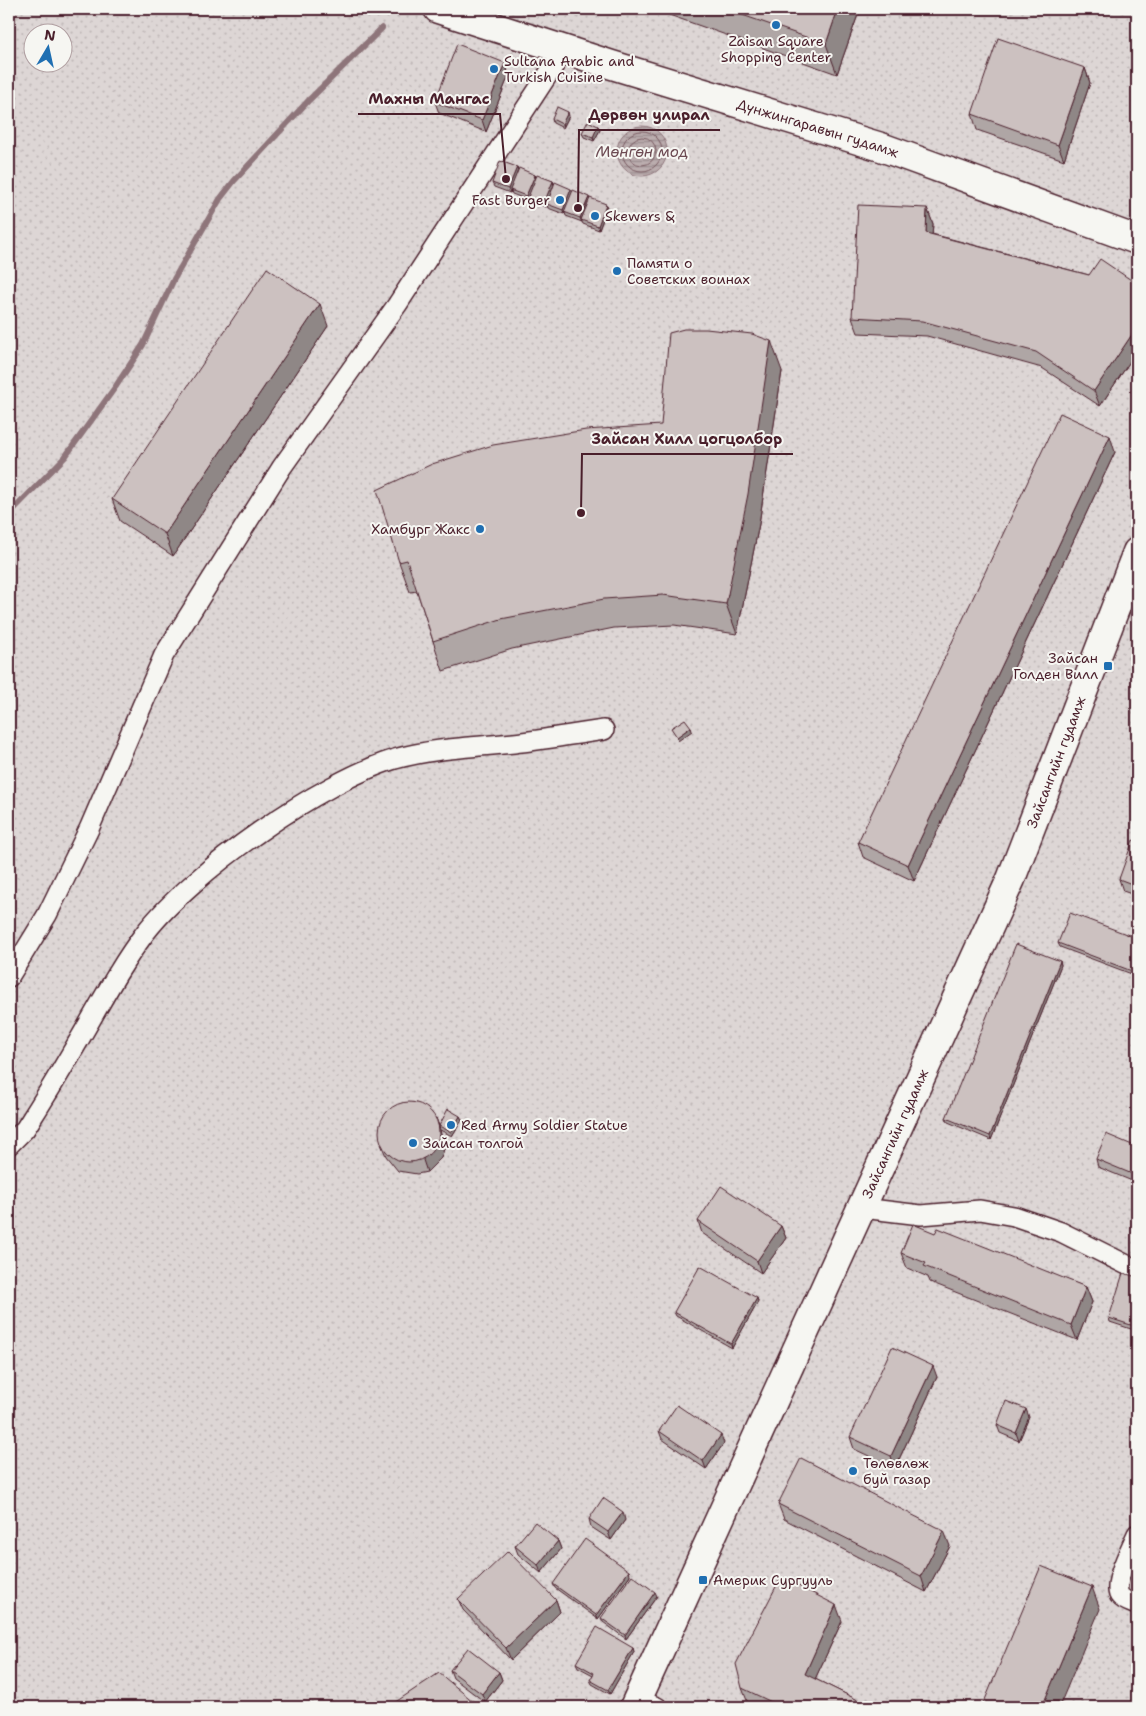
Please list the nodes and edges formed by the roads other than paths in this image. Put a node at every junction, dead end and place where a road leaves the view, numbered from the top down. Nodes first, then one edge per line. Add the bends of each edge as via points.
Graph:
1 (438, 9) edge
2 (564, 50) junction
3 (1137, 240) edge
4 (1137, 552) edge
5 (604, 730) dead end
6 (9, 977) edge
7 (9, 1145) edge
8 (862, 1208) junction
9 (1137, 1270) edge
10 (1137, 1534) edge
11 (1137, 1605) edge
12 (643, 1705) edge

1 - 2 main road, Дүнжингаравын гудамж
2 - 3 main road, Дүнжингаравын гудамж via 880,147
2 - 6 street via 397,305 282,466 164,655 89,829 47,915
4 - 8 main road, Зайсангийн гудамж via 1011,879
5 - 7 street via 516,743 430,750 393,760 312,798 263,830 172,904 146,932 124,962 29,1122
8 - 9 street via 921,1215 980,1210 1014,1216 1061,1232
8 - 12 main road, Зайсангийн гудамж
10 - 11 street via 1117,1582 1120,1598

